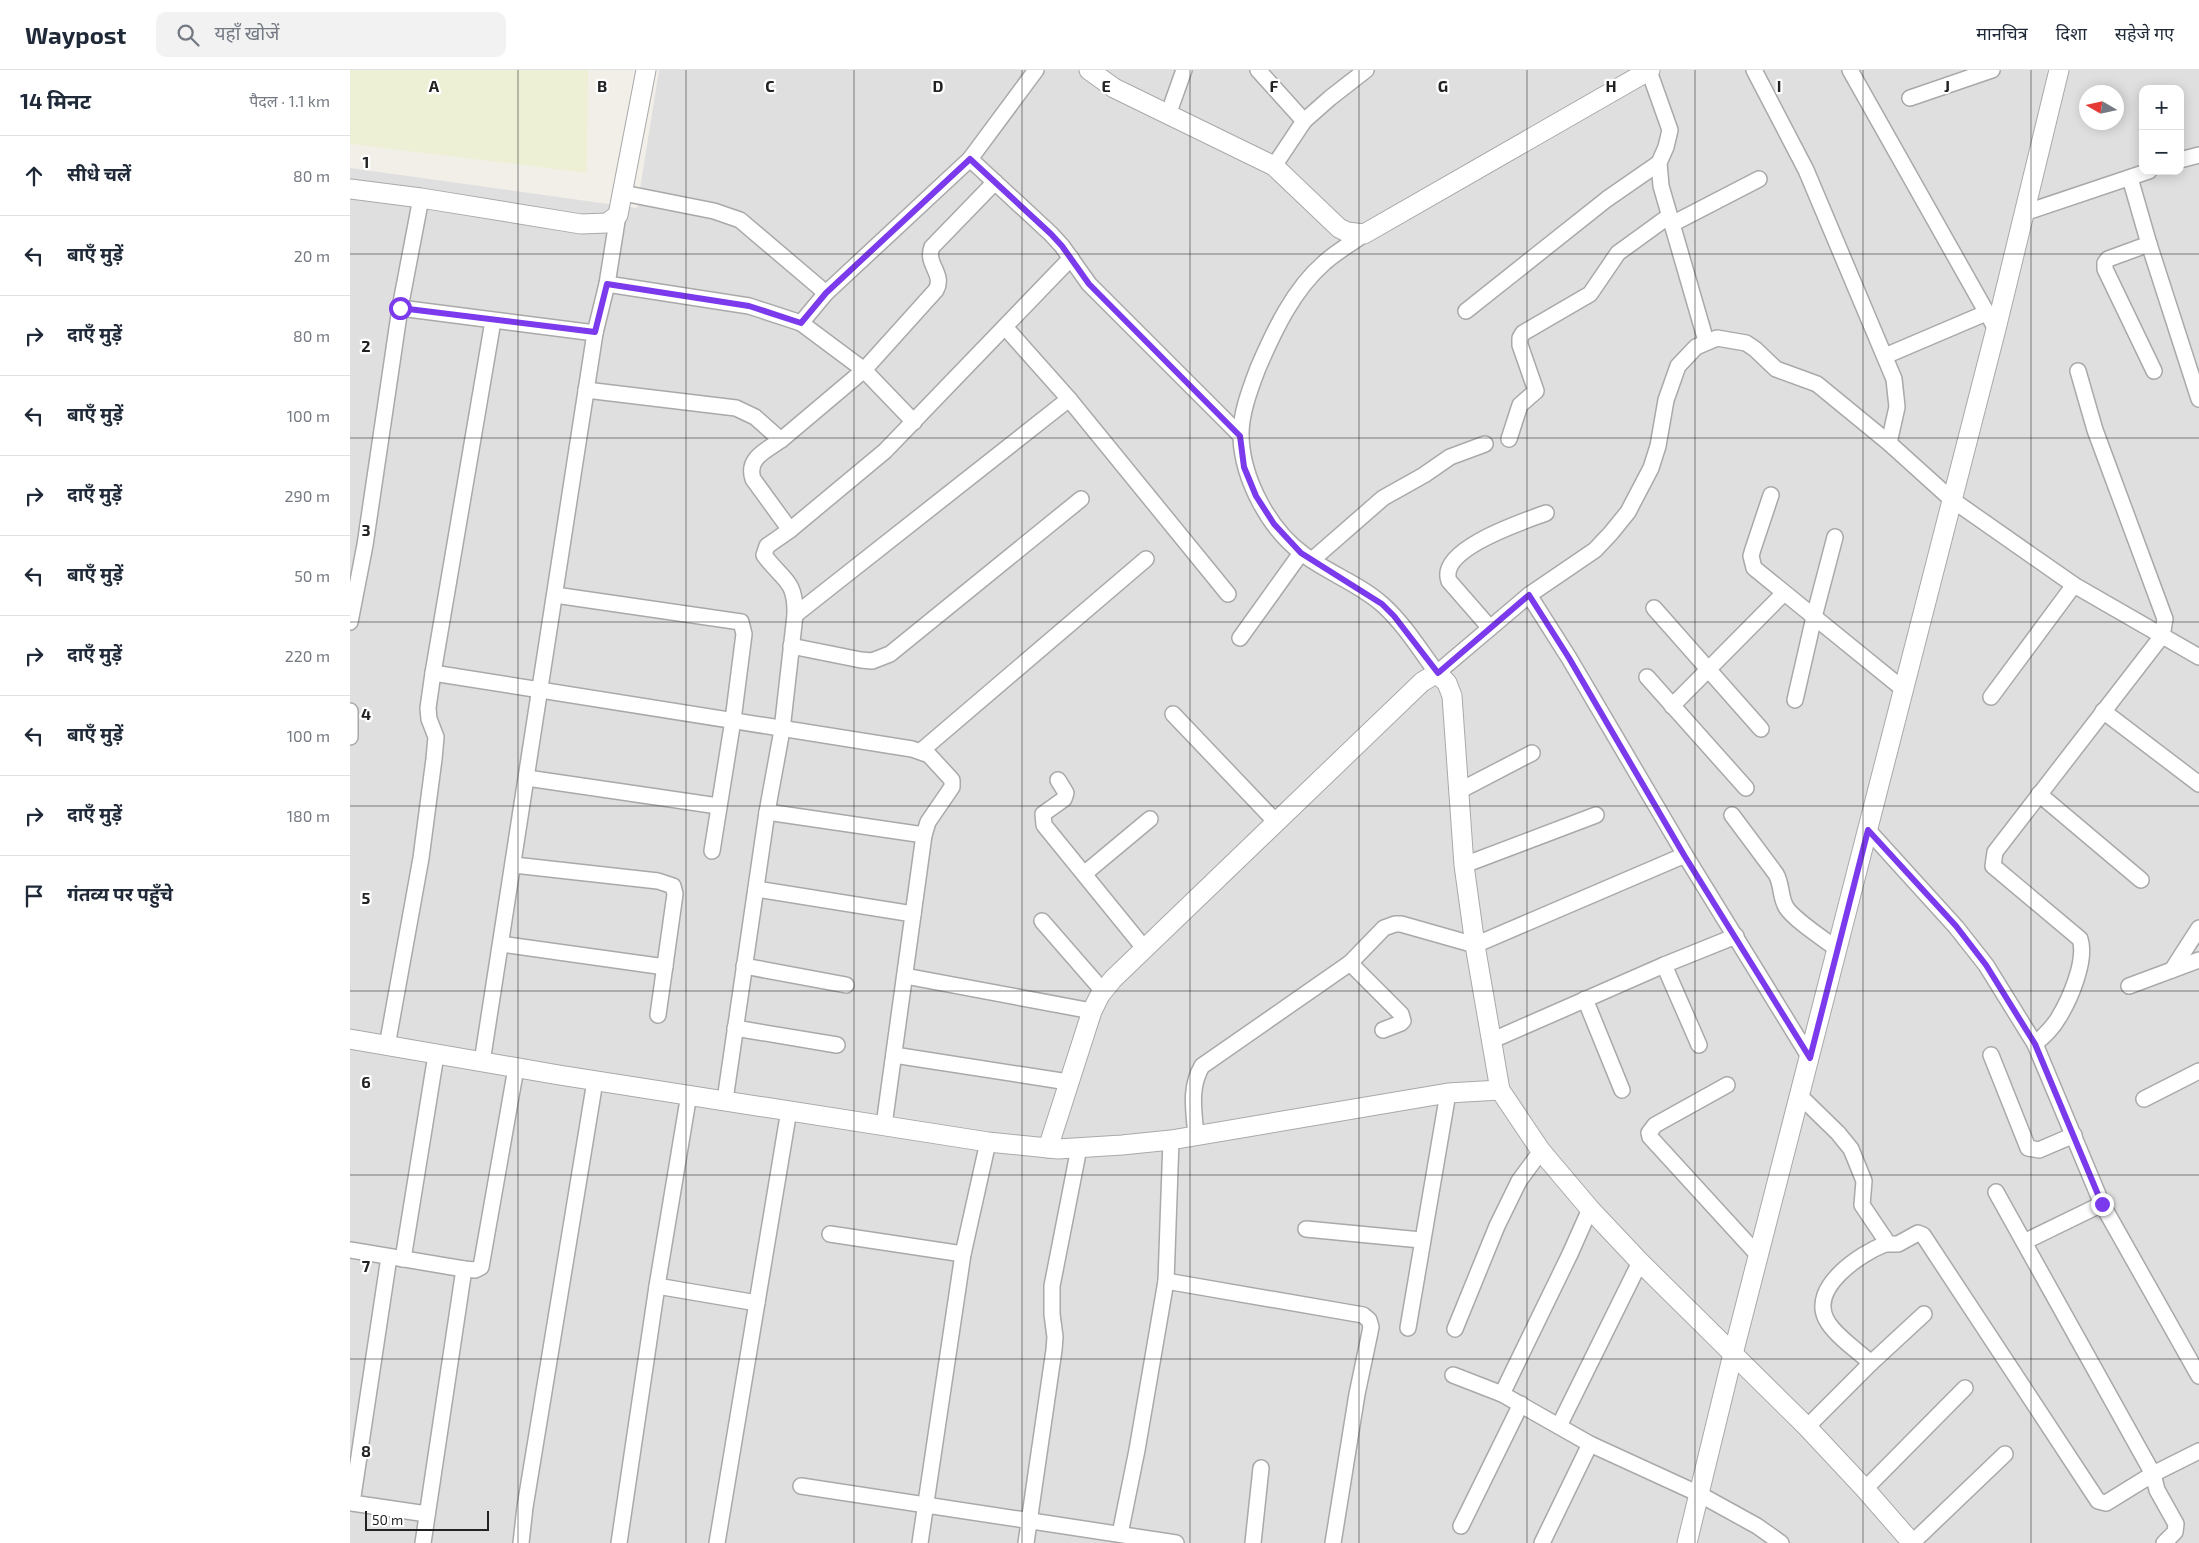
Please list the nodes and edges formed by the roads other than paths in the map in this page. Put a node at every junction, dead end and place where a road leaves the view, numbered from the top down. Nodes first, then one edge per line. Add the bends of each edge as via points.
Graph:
1 (646, 70) edge
2 (1036, 70) edge
3 (1089, 70) edge
4 (1184, 70) edge
5 (1258, 70) edge
6 (1366, 70) edge
7 (1649, 70) edge
8 (1754, 70) edge
9 (1850, 70) edge
10 (1992, 70) edge
11 (2059, 70) edge
12 (1910, 98) dead end
13 (1168, 115) junction
14 (1304, 121) junction
15 (2199, 154) edge
16 (970, 159) junction
17 (2184, 159) edge
18 (1659, 163) junction
19 (1274, 166) junction
20 (2139, 175) edge
21 (2130, 178) junction
22 (1759, 179) dead end
23 (995, 182) junction
24 (350, 189) edge
25 (623, 193) junction
26 (421, 198) junction
27 (2024, 213) junction
28 (618, 215) junction
29 (1671, 220) junction
30 (1364, 234) junction
31 (2148, 244) junction
32 (1071, 258) junction
33 (607, 284) junction
34 (826, 293) junction
35 (400, 308) junction
36 (1466, 310) dead end
37 (1986, 313) junction
38 (493, 321) junction
39 (801, 323) junction
40 (1005, 327) junction
41 (1996, 329) junction
42 (595, 332) junction
43 (1706, 341) junction
44 (1885, 356) junction
45 (864, 370) junction
46 (2078, 371) dead end
47 (2154, 371) dead end
48 (586, 390) junction
49 (1069, 399) junction
50 (2199, 399) edge
51 (914, 422) junction
52 (1240, 436) junction
53 (1509, 439) dead end
54 (782, 440) junction
55 (1889, 443) junction
56 (1485, 444) dead end
57 (1771, 495) dead end
58 (1082, 498) dead end
59 (1951, 499) junction
60 (1546, 513) dead end
61 (790, 530) junction
62 (1835, 538) dead end
63 (357, 544) edge
64 (1307, 556) junction
65 (1146, 559) dead end
66 (2074, 585) junction
67 (1784, 593) junction
68 (1228, 594) dead end
69 (555, 595) junction
70 (1529, 595) junction
71 (1654, 608) dead end
72 (795, 615) junction
73 (1814, 617) junction
74 (350, 622) edge
75 (1490, 628) junction
76 (2162, 636) junction
77 (1240, 638) dead end
78 (791, 646) junction
79 (2199, 657) edge
80 (1708, 669) junction
81 (433, 673) junction
82 (1438, 673) junction
83 (1647, 677) dead end
84 (539, 689) junction
85 (1903, 689) junction
86 (1991, 697) dead end
87 (1795, 700) dead end
88 (1672, 706) junction
89 (350, 711) edge
90 (2103, 711) junction
91 (1173, 714) dead end
92 (733, 720) junction
93 (1761, 729) dead end
94 (782, 730) junction
95 (350, 737) edge
96 (921, 750) junction
97 (1532, 753) dead end
98 (527, 778) junction
99 (1058, 780) dead end
100 (2199, 784) edge
101 (1746, 788) dead end
102 (1459, 791) junction
103 (2039, 794) junction
104 (718, 806) junction
105 (768, 812) junction
106 (1596, 815) dead end
107 (1732, 815) dead end
108 (1150, 819) dead end
109 (1276, 822) junction
110 (1868, 830) junction
111 (924, 835) junction
112 (712, 851) dead end
113 (1684, 855) junction
114 (514, 865) junction
115 (1464, 866) junction
116 (1084, 874) junction
117 (2141, 880) dead end
118 (756, 889) junction
119 (912, 914) junction
120 (1042, 921) dead end
121 (2199, 928) edge
122 (1736, 936) junction
123 (501, 944) junction
124 (1475, 946) junction
125 (1144, 948) junction
126 (1837, 949) junction
127 (2199, 960) edge
128 (1350, 963) junction
129 (1664, 965) junction
130 (744, 966) junction
131 (665, 967) junction
132 (2172, 970) junction
133 (905, 976) junction
134 (846, 985) dead end
135 (2129, 986) dead end
136 (1103, 991) junction
137 (1585, 999) junction
138 (1092, 1011) junction
139 (658, 1015) dead end
140 (735, 1028) junction
141 (1383, 1030) dead end
142 (350, 1039) edge
143 (1493, 1040) junction
144 (2035, 1044) junction
145 (837, 1045) dead end
146 (1699, 1045) dead end
147 (387, 1046) junction
148 (1991, 1054) dead end
149 (436, 1055) junction
150 (894, 1055) junction
151 (1810, 1058) junction
152 (482, 1062) junction
153 (516, 1068) junction
154 (2199, 1071) edge
155 (596, 1080) junction
156 (1068, 1082) junction
157 (1727, 1085) dead end
158 (1500, 1090) junction
159 (1622, 1090) dead end
160 (1448, 1092) junction
161 (689, 1094) junction
162 (1800, 1096) junction
163 (2144, 1099) dead end
164 (725, 1100) junction
165 (788, 1110) junction
166 (884, 1125) junction
167 (2074, 1135) junction
168 (1196, 1136) junction
169 (1171, 1140) junction
170 (988, 1142) junction
171 (1048, 1148) junction
172 (1079, 1148) junction
173 (1541, 1151) junction
174 (1996, 1192) dead end
175 (2102, 1204) junction
176 (1590, 1209) junction
177 (1306, 1229) dead end
178 (830, 1234) dead end
179 (1421, 1240) junction
180 (2024, 1242) junction
181 (1885, 1244) junction
182 (350, 1250) edge
183 (963, 1254) junction
184 (1758, 1255) junction
185 (396, 1258) junction
186 (1640, 1262) junction
187 (464, 1269) junction
188 (1166, 1281) junction
189 (657, 1286) junction
190 (757, 1303) junction
191 (1924, 1314) dead end
192 (1408, 1328) dead end
193 (1455, 1329) dead end
194 (1733, 1354) junction
195 (1871, 1363) junction
196 (1453, 1375) dead end
197 (2199, 1376) edge
198 (1965, 1388) dead end
199 (1502, 1394) junction
200 (1521, 1404) junction
201 (1559, 1426) junction
202 (1807, 1427) junction
203 (1590, 1444) junction
204 (2199, 1451) edge
205 (2005, 1454) dead end
206 (1261, 1468) dead end
207 (2153, 1474) junction
208 (800, 1486) dead end
209 (1865, 1489) junction
210 (1699, 1494) junction
211 (926, 1505) junction
212 (351, 1509) edge
213 (428, 1514) junction
214 (1029, 1520) junction
215 (1461, 1526) dead end
216 (1120, 1534) junction
217 (423, 1543) edge
218 (521, 1543) edge
219 (619, 1543) edge
220 (718, 1543) edge
221 (920, 1543) edge
222 (1026, 1543) edge
223 (1176, 1543) edge
224 (1253, 1543) edge
225 (1333, 1543) edge
226 (1542, 1543) edge
227 (1687, 1543) edge
228 (1781, 1543) edge
229 (1912, 1543) edge
230 (2164, 1543) edge

1 - 25 street
2 - 16 street
3 - 13 street via 1114,88
4 - 13 street
5 - 14 street
6 - 14 street
7 - 18 street via 1670,130
7 - 30 street
8 - 44 street via 1806,170
9 - 37 street
10 - 12 street
11 - 27 street
13 - 19 street
14 - 19 street
15 - 17 street
16 - 23 street
16 - 34 street
18 - 29 street via 1661,186
18 - 36 street via 1607,198
19 - 30 street via 1339,228
20 - 21 street
21 - 27 street
21 - 31 street
22 - 29 street
23 - 32 street via 1051,234
23 - 45 street via 932,247 930,257 940,284
24 - 26 street
25 - 28 street
25 - 34 street via 714,211 740,220
26 - 28 street via 581,224 607,223
26 - 35 street
27 - 41 street
28 - 33 street
29 - 43 street
29 - 53 street via 1618,253 1590,294 1523,333 1520,345 1536,391 1520,405
30 - 52 street via 1324,263 1286,311 1254,379
31 - 47 street via 2104,263
31 - 50 street
32 - 40 street
32 - 52 street via 1092,288
33 - 39 street via 749,306
33 - 42 street
34 - 39 street
35 - 38 street
35 - 63 street
37 - 41 street
37 - 44 street
38 - 42 street
38 - 81 street
39 - 45 street
40 - 49 street
40 - 51 street
41 - 59 street
42 - 48 street
43 - 55 street via 1717,338 1746,343 1776,369 1807,379 1829,392
43 - 70 street via 1686,355 1678,366 1666,400 1651,468 1628,512 1595,550
44 - 55 street via 1897,394
45 - 51 street
45 - 54 street
46 - 76 street via 2095,430 2165,619
48 - 54 street via 736,408 755,417
48 - 69 street
49 - 68 street
49 - 72 street
51 - 61 street via 886,451
52 - 64 street via 1244,467 1256,496 1274,524
54 - 61 street via 755,458 751,472
55 - 59 street
56 - 64 street via 1450,456 1383,498
57 - 67 street via 1753,549 1752,563
58 - 78 street via 890,654 872,661
59 - 66 street
59 - 85 street
60 - 75 street via 1479,540 1450,566 1449,581
61 - 72 street via 767,546 764,555 793,590
62 - 73 street
63 - 74 street
64 - 77 street
64 - 82 street via 1382,604
65 - 96 street
66 - 76 street
66 - 86 street
67 - 73 street
67 - 80 street
69 - 84 street
69 - 92 street via 741,622 744,634
70 - 75 street
70 - 113 street
71 - 80 street
72 - 78 street
73 - 85 street
73 - 87 street
75 - 82 street
76 - 79 street
76 - 90 street
78 - 94 street
80 - 88 street
80 - 93 street
81 - 84 street
81 - 147 street via 428,708 436,737 435,752 421,858
82 - 102 street via 1448,683 1452,696
82 - 109 street via 1422,682
83 - 88 street
84 - 92 street
84 - 98 street
85 - 110 street
88 - 101 street
89 - 95 street
90 - 100 street
90 - 103 street
91 - 109 street
92 - 94 street
92 - 104 street
94 - 96 street
94 - 105 street
96 - 111 street via 952,780 952,787 928,822
97 - 102 street
98 - 104 street
98 - 114 street
99 - 116 street via 1066,793 1064,799 1047,810 1042,820
102 - 115 street
103 - 117 street
103 - 144 street via 1995,852 1993,866 2080,939 2082,945 2078,974 2066,1004 2055,1023
104 - 112 street
105 - 111 street
105 - 118 street
106 - 115 street
107 - 126 street via 1776,874 1788,910
108 - 116 street
109 - 125 street
110 - 126 street
110 - 144 street via 1956,926 1986,965
111 - 119 street
113 - 122 street
113 - 124 street
114 - 123 street
114 - 131 street via 658,881 673,886 676,894
115 - 124 street
116 - 125 street
118 - 119 street
118 - 130 street
119 - 133 street
120 - 136 street
121 - 132 street
122 - 129 street
122 - 151 street
123 - 131 street
123 - 152 street
124 - 128 street via 1395,924 1384,928
124 - 143 street
125 - 136 street
126 - 151 street
127 - 132 street
128 - 141 street via 1403,1018 1401,1023
128 - 168 street via 1202,1066 1193,1092
129 - 137 street
129 - 146 street
130 - 134 street
130 - 140 street
131 - 139 street
132 - 135 street
133 - 138 street
133 - 150 street
136 - 138 street
137 - 143 street
137 - 159 street
138 - 156 street
140 - 145 street
140 - 164 street
142 - 147 street
143 - 158 street
144 - 167 street
147 - 149 street
148 - 167 street via 2028,1148 2039,1150
149 - 152 street
149 - 185 street
150 - 156 street
150 - 166 street
151 - 162 street
152 - 153 street
153 - 155 street
153 - 187 street via 483,1262 475,1270
154 - 163 street
155 - 161 street
155 - 218 street
156 - 171 street
157 - 184 street via 1655,1125 1651,1128 1650,1137
158 - 160 street
158 - 173 street
160 - 168 street
160 - 179 street
161 - 164 street
161 - 189 street
162 - 181 street via 1851,1149 1864,1181 1862,1205 1883,1234
162 - 184 street
164 - 165 street
165 - 166 street
165 - 190 street
166 - 170 street
167 - 175 street
168 - 169 street
169 - 172 street
169 - 188 street
170 - 171 street
170 - 183 street
171 - 172 street
172 - 214 street via 1052,1286 1054,1350
173 - 176 street
173 - 193 street via 1520,1181 1501,1218
174 - 180 street
175 - 180 street
175 - 197 street
176 - 186 street
176 - 199 street
177 - 179 street
178 - 183 street
179 - 192 street
180 - 207 street
181 - 195 street via 1871,1250 1837,1275 1824,1301 1823,1311 1830,1326
181 - 207 street via 1898,1244 1918,1233 1923,1235 2098,1501 2106,1503
182 - 185 street
183 - 211 street
184 - 194 street
185 - 187 street
185 - 212 street
186 - 194 street
186 - 201 street
187 - 213 street
188 - 216 street
188 - 225 street via 1363,1315 1369,1320 1371,1327
189 - 190 street
189 - 219 street
190 - 220 street
191 - 195 street
194 - 202 street
194 - 210 street
195 - 202 street
196 - 199 street
198 - 209 street
199 - 200 street
200 - 201 street
200 - 215 street
201 - 203 street
202 - 209 street
203 - 210 street
203 - 226 street
204 - 207 street
205 - 229 street
206 - 224 street
207 - 230 street via 2157,1490 2176,1524 2175,1532
208 - 211 street
209 - 229 street
210 - 227 street
210 - 228 street
211 - 214 street
211 - 221 street
212 - 213 street
213 - 217 street
214 - 216 street
214 - 222 street
216 - 223 street

